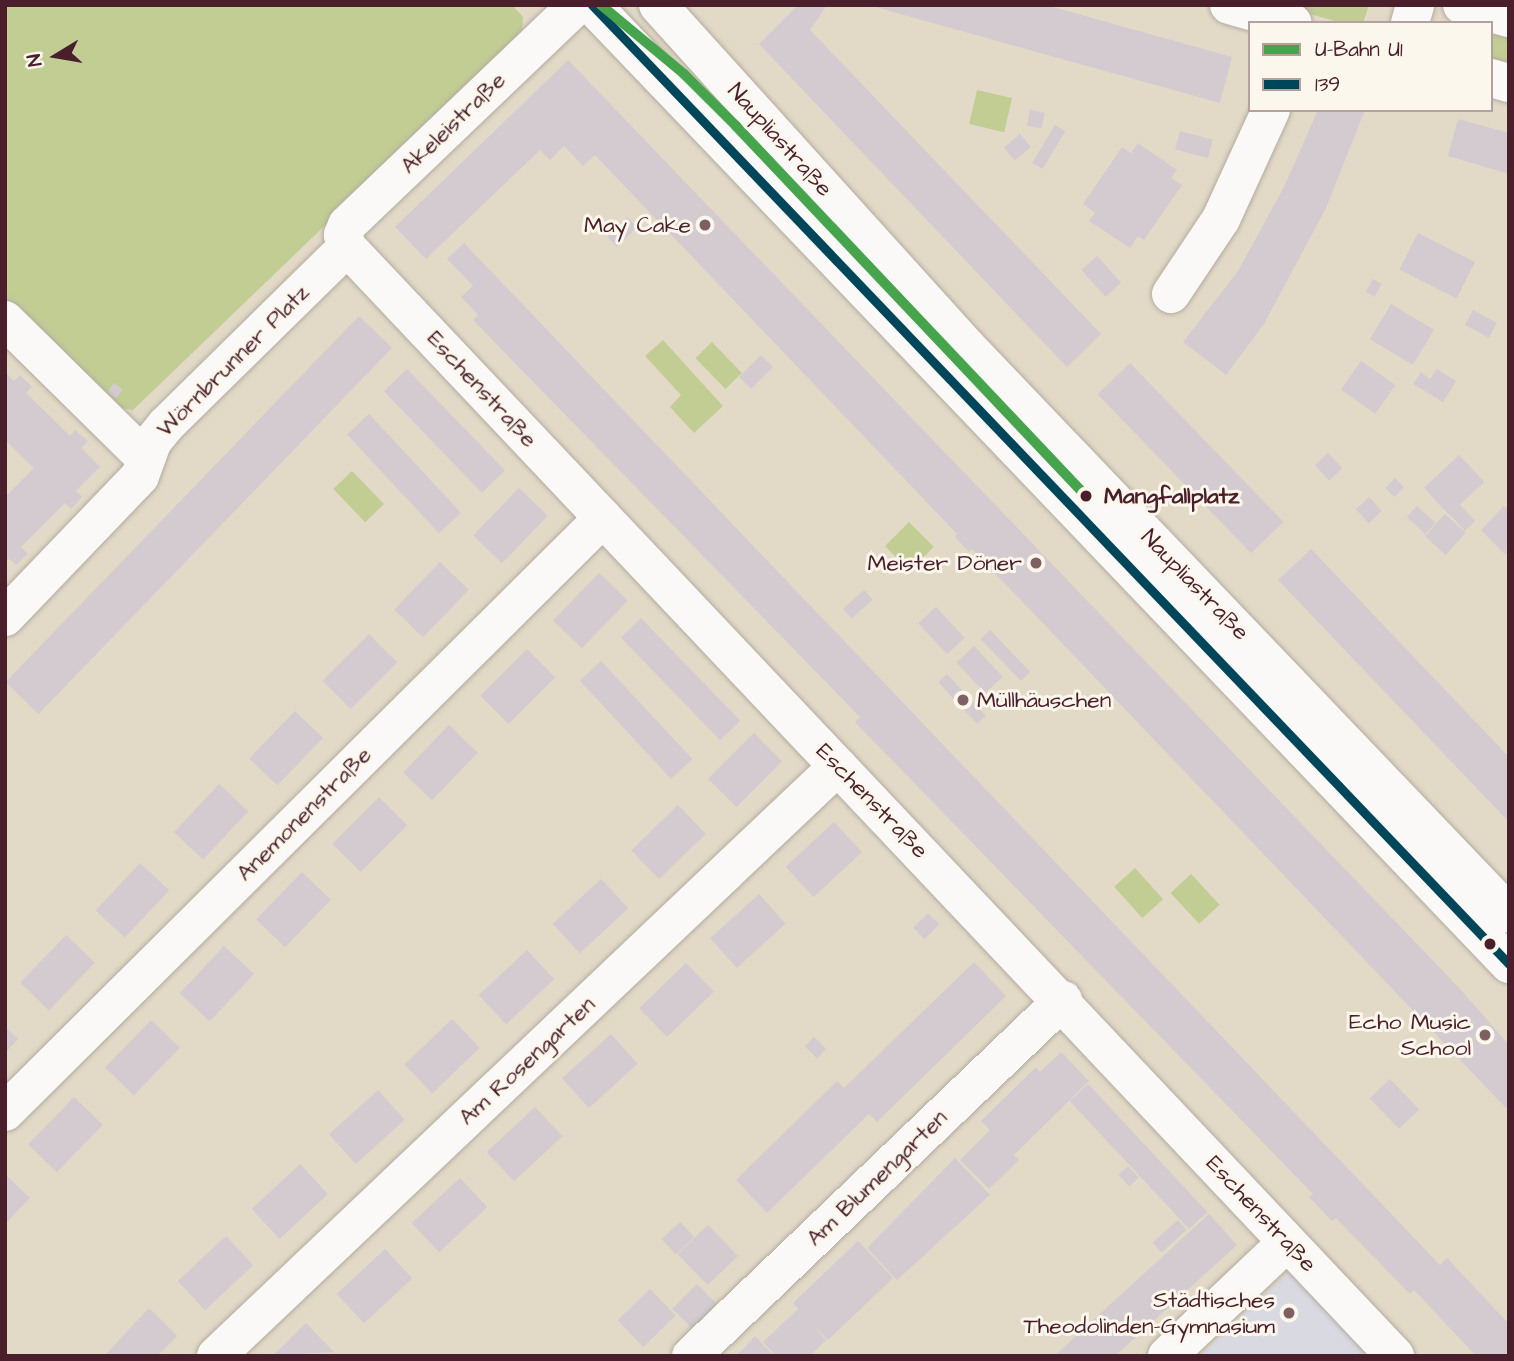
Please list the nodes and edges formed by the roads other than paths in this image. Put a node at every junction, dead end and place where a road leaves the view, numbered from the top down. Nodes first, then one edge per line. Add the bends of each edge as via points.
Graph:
1 (577, 5) edge
2 (592, 5) edge
3 (658, 5) edge
4 (1229, 5) edge
5 (1462, 5) edge
6 (1509, 18) edge
7 (1286, 21) edge
8 (1270, 112) edge
9 (347, 247) junction
10 (1171, 294) dead end
11 (5, 320) edge
12 (145, 458) junction
13 (603, 518) junction
14 (5, 617) edge
15 (838, 766) junction
16 (1509, 914) edge
17 (1509, 964) edge
18 (1063, 1000) junction
19 (5, 1111) edge
20 (1286, 1243) junction
21 (216, 1356) edge
22 (691, 1356) edge
23 (1167, 1356) edge
24 (1395, 1356) edge

1 - 9 street, Akeleistraße via 347,225 343,235
2 - 17 street, Naupliastraße
3 - 16 street, Naupliastraße via 967,347
4 - 7 street
5 - 6 street
8 - 10 street via 1220,219
9 - 12 street, Wörnbrunner Platz via 166,425
9 - 13 street, Eschenstraße
11 - 12 street, Wörnbrunner Platz
12 - 14 street via 140,476
13 - 15 street, Eschenstraße
13 - 19 street, Anemonenstraße
15 - 18 street, Eschenstraße
15 - 21 street, Am Rosengarten
18 - 20 street, Eschenstraße
18 - 22 street, Am Blumengarten
20 - 23 street
20 - 24 street, Eschenstraße

